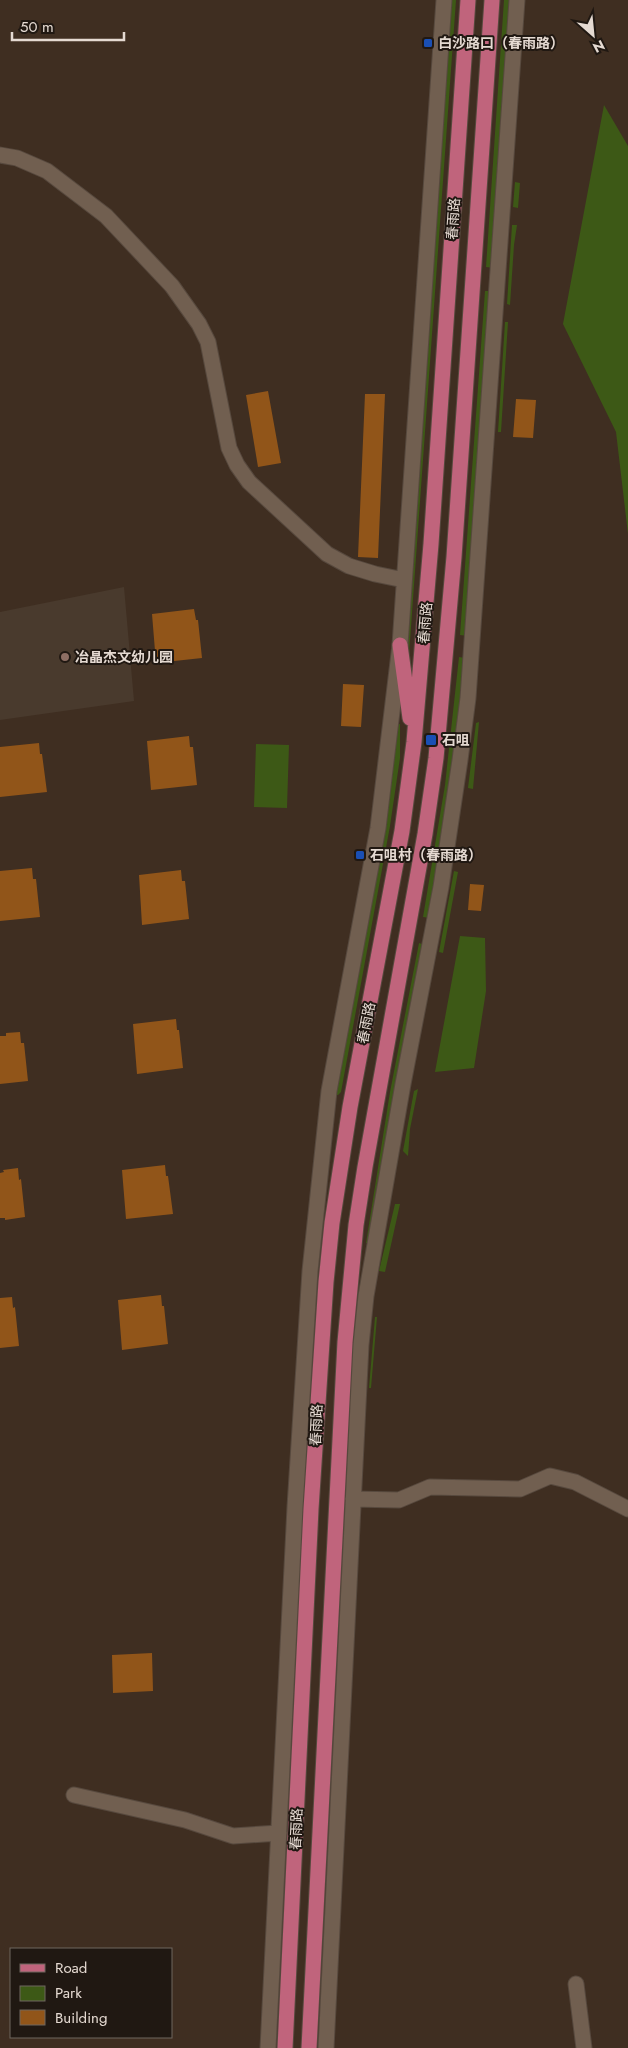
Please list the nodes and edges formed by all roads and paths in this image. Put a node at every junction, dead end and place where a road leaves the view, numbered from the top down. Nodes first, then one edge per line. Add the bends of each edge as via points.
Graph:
1 (444, 0) edge
2 (468, 0) edge
3 (492, 0) edge
4 (517, 0) edge
5 (0, 155) edge
6 (404, 580) junction
7 (400, 645) junction
8 (414, 742) junction
9 (353, 1499) junction
10 (628, 1509) edge
11 (74, 1795) dead end
12 (279, 1833) junction
13 (293, 1886) junction
14 (317, 1887) junction
15 (289, 1971) junction
16 (313, 1972) junction
17 (576, 1984) dead end
18 (268, 2048) edge
19 (285, 2048) edge
20 (309, 2048) edge
21 (326, 2048) edge
22 (584, 2048) edge

1 - 6 street
2 - 8 main road, 春雨路 via 431,544
3 - 14 main road, 春雨路 via 454,557 436,758 410,923 366,1157 346,1322
4 - 9 street via 468,698 441,887 366,1296
5 - 6 street via 18,158 47,171 84,199 106,216 172,286 208,342 229,448 249,482 327,554 349,566
6 - 7 street
7 - 8 main road
7 - 12 street via 378,828 325,1119 304,1349
8 - 13 main road, 春雨路 via 402,831 348,1117 326,1282 319,1361
9 - 10 street via 399,1500 430,1487 520,1488 550,1476 575,1482
9 - 21 street
11 - 12 street via 185,1820 233,1836
12 - 18 street
13 - 14 main road via 296,1894 304,1898 312,1895
13 - 15 main road, 春雨路
14 - 16 main road, 春雨路
15 - 16 main road via 294,1963 302,1960 310,1964
15 - 19 main road, 春雨路
16 - 20 main road, 春雨路
17 - 22 street

